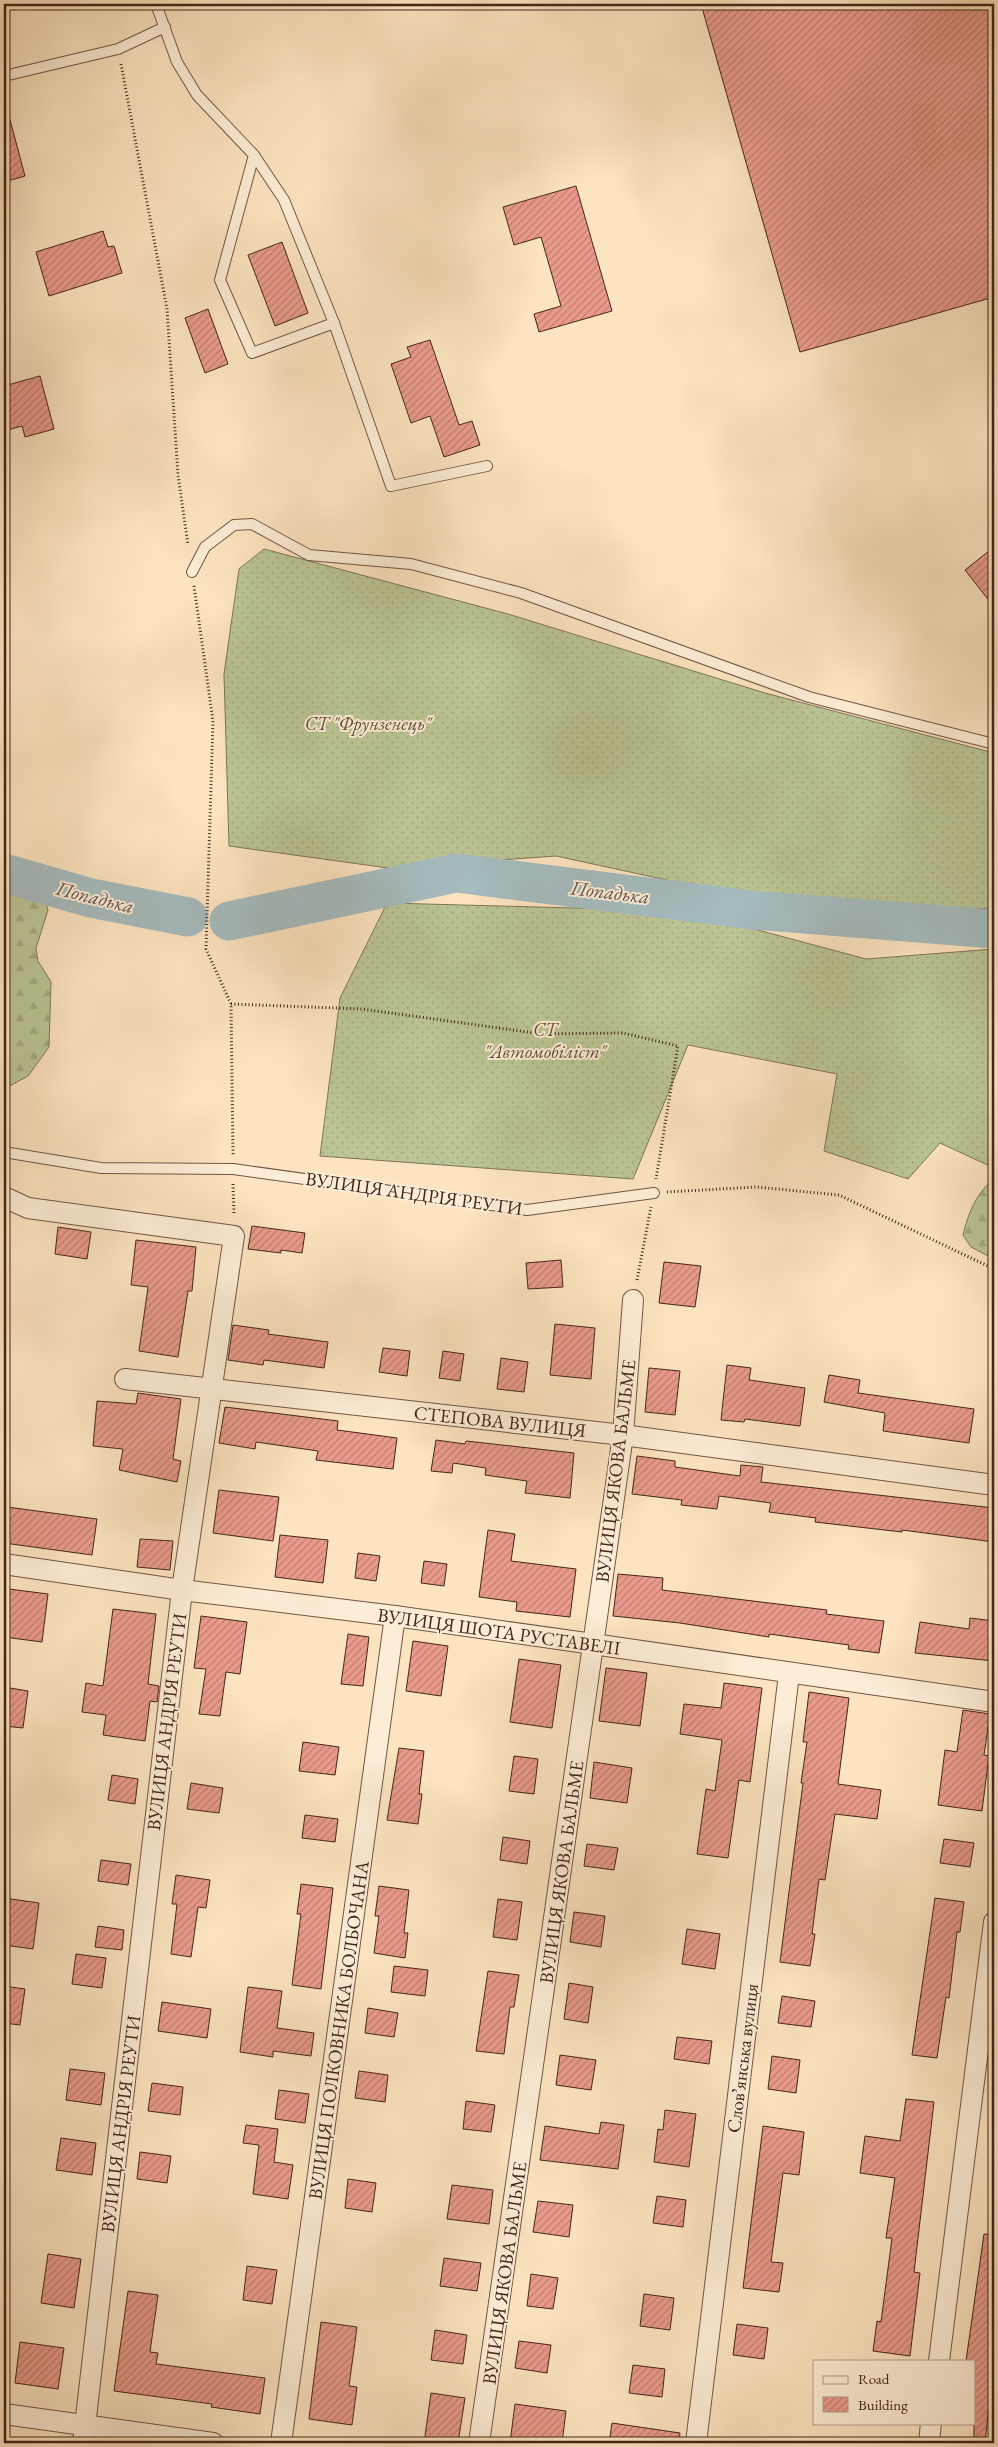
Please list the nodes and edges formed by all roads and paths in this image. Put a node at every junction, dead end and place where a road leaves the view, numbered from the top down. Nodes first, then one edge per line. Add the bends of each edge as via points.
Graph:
1 (156, 4) edge
2 (165, 27) junction
3 (118, 49) junction
4 (4, 76) edge
5 (254, 155) junction
6 (334, 323) junction
7 (488, 466) dead end
8 (192, 572) junction
9 (994, 744) edge
10 (231, 1004) junction
11 (4, 1152) edge
12 (233, 1169) junction
13 (654, 1193) junction
14 (4, 1197) edge
15 (234, 1236) junction
16 (994, 1269) edge
17 (633, 1300) joint
18 (125, 1379) dead end
19 (213, 1389) junction
20 (623, 1435) junction
21 (994, 1485) edge
22 (4, 1564) edge
23 (182, 1590) junction
24 (394, 1616) junction
25 (593, 1644) junction
26 (789, 1674) junction
27 (994, 1702) edge
28 (994, 1922) edge
29 (939, 2360) edge
30 (4, 2414) edge
31 (931, 2424) edge
32 (84, 2434) edge
33 (213, 2443) edge
34 (281, 2443) edge
35 (479, 2443) edge
36 (696, 2443) edge
37 (929, 2443) edge

1 - 2 lane
2 - 3 lane
2 - 5 lane via 177,62 197,95
3 - 4 lane
3 - 8 path via 167,309 178,475
5 - 6 lane via 284,200
5 - 6 lane via 220,280 252,353
6 - 7 lane via 391,486
8 - 9 lane via 205,547 234,526 252,524 309,555 411,564 520,593 809,697
8 - 10 path via 213,721 206,949
10 - 12 path
10 - 13 path via 362,1009 542,1034 623,1033 678,1046
11 - 12 lane, ВУЛИЦЯ АНДРІЯ РЕУТИ via 101,1168
12 - 13 lane, ВУЛИЦЯ АНДРІЯ РЕУТИ via 527,1210
12 - 15 path
13 - 16 path via 756,1187 839,1195
13 - 17 path
14 - 15 street via 28,1208
15 - 19 street, ВУЛИЦЯ АНДРІЯ РЕУТИ
17 - 20 street, ВУЛИЦЯ ЯКОВА БАЛЬМЕ
18 - 19 street, СТЕПОВА ВУЛИЦЯ
19 - 20 street, СТЕПОВА ВУЛИЦЯ
19 - 23 street, ВУЛИЦЯ АНДРІЯ РЕУТИ
20 - 21 street, СТЕПОВА ВУЛИЦЯ
20 - 25 street, ВУЛИЦЯ ЯКОВА БАЛЬМЕ
22 - 23 street, ВУЛИЦЯ ШОТА РУСТАВЕЛІ
23 - 24 street, ВУЛИЦЯ ШОТА РУСТАВЕЛІ
23 - 32 street, ВУЛИЦЯ АНДРІЯ РЕУТИ
24 - 25 street, ВУЛИЦЯ ШОТА РУСТАВЕЛІ
24 - 34 street, ВУЛИЦЯ ПОЛКОВНИКА БОЛБОЧАНА
25 - 26 street, ВУЛИЦЯ ШОТА РУСТАВЕЛІ
25 - 35 street, ВУЛИЦЯ ЯКОВА БАЛЬМЕ
26 - 27 street, ВУЛИЦЯ ШОТА РУСТАВЕЛІ
26 - 36 street, Словʼянська вулиця
28 - 29 street
30 - 32 street
31 - 37 street
32 - 33 street

